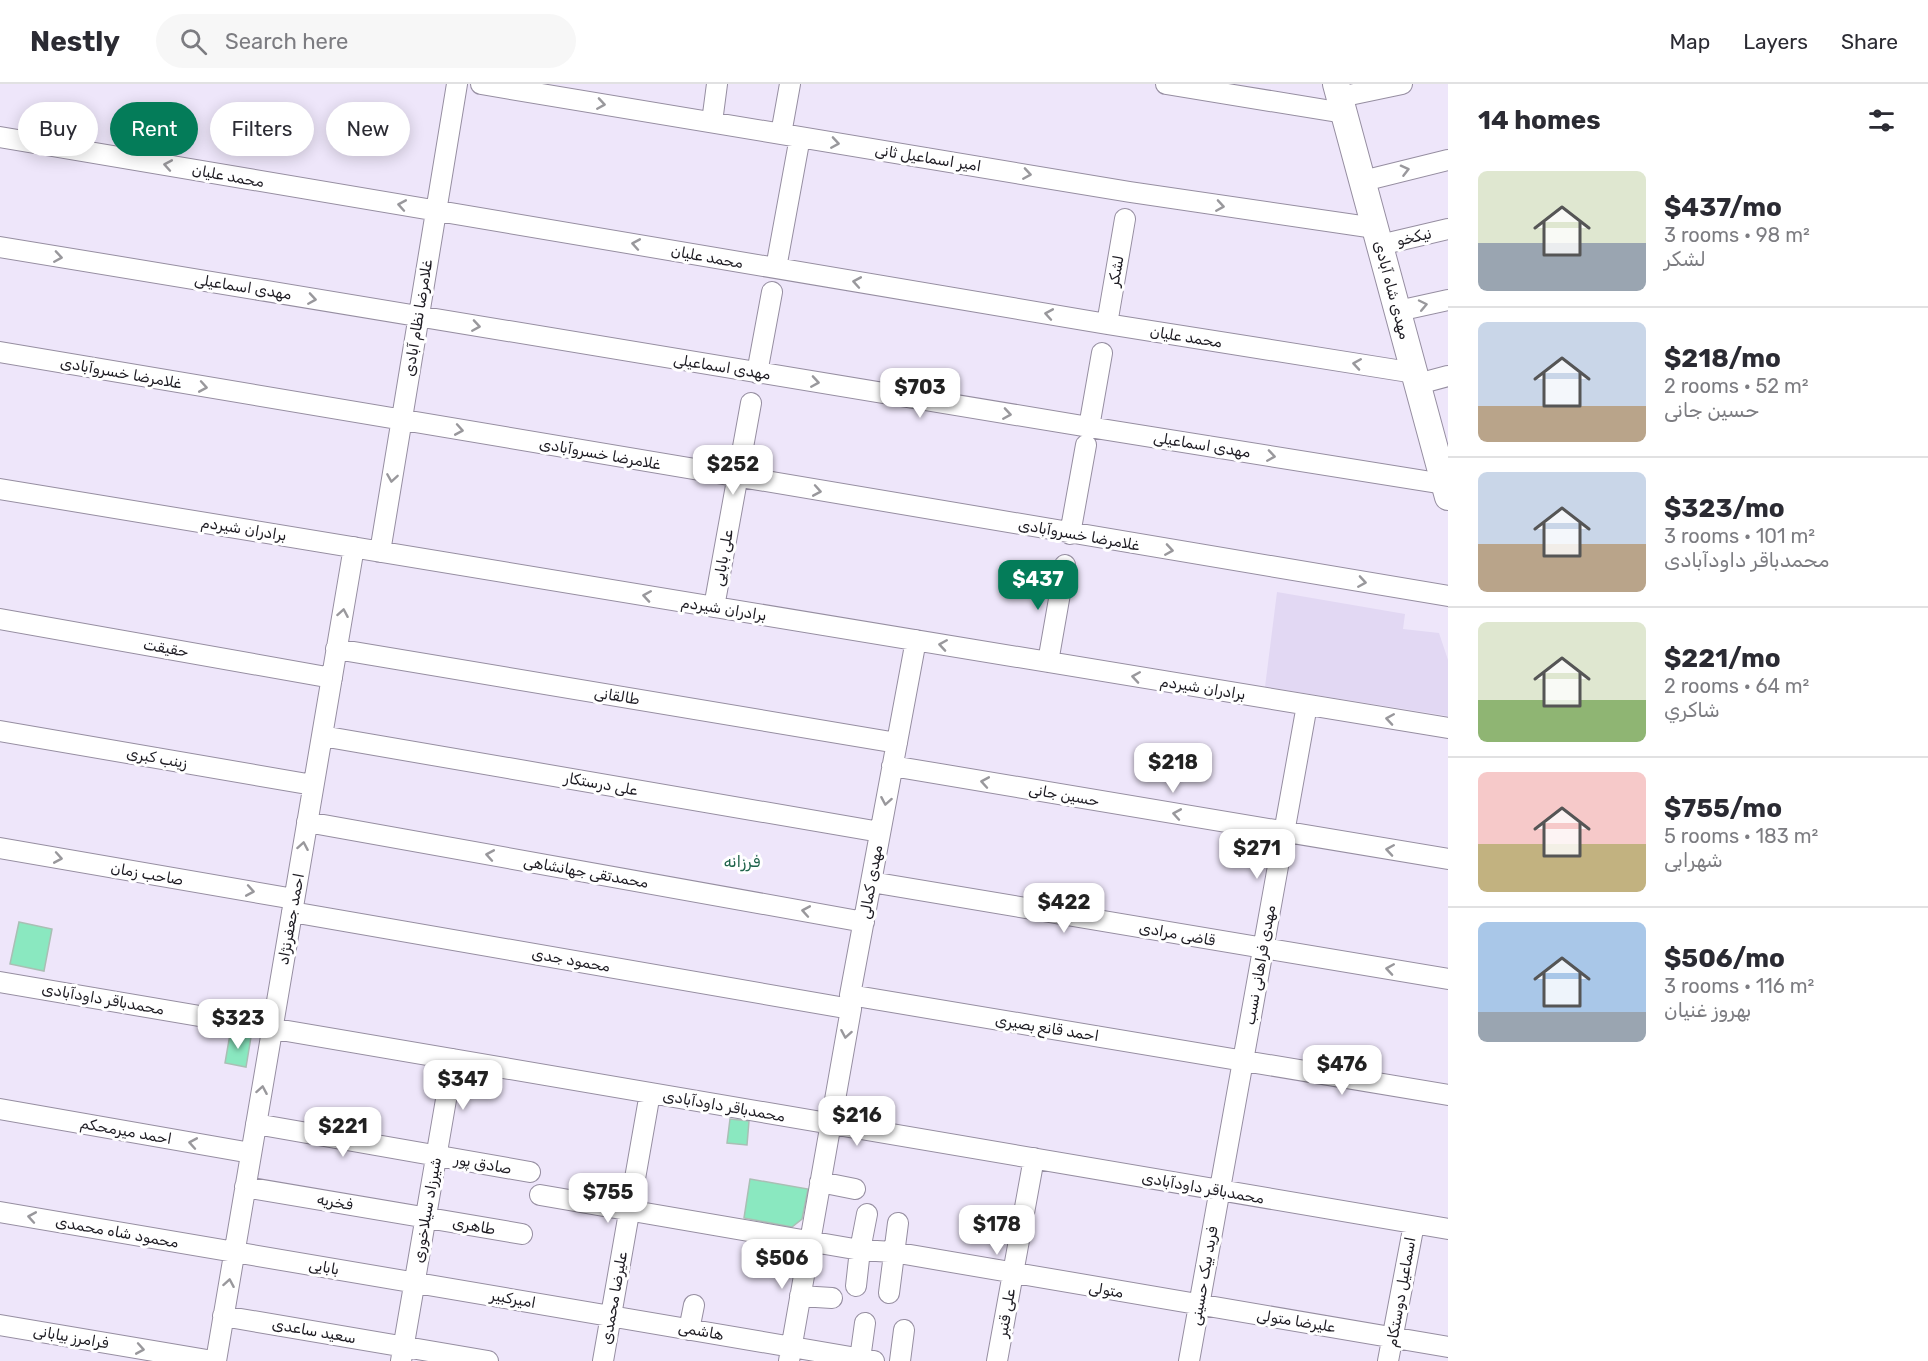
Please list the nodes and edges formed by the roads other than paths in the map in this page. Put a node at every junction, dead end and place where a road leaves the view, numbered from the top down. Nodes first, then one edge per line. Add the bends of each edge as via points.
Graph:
1 (457, 84) edge
2 (481, 84) edge
3 (717, 84) edge
4 (790, 84) edge
5 (1166, 84) edge
6 (1402, 84) edge
7 (507, 86) edge
8 (1340, 98) edge
9 (712, 122) junction
10 (790, 135) junction
11 (0, 137) edge
12 (1448, 160) edge
13 (1363, 181) junction
14 (436, 211) junction
15 (1125, 219) dead end
16 (1448, 228) edge
17 (1378, 236) junction
18 (0, 247) edge
19 (776, 268) junction
20 (772, 292) dead end
21 (1448, 300) edge
22 (1398, 310) junction
23 (418, 316) junction
24 (1107, 324) junction
25 (0, 352) edge
26 (1102, 353) dead end
27 (757, 373) junction
28 (1448, 376) edge
29 (1416, 379) junction
30 (751, 403) dead end
31 (401, 420) junction
32 (1087, 436) junction
33 (1443, 458) edge
34 (738, 477) junction
35 (0, 489) edge
36 (1446, 490) edge
37 (1070, 534) junction
38 (354, 547) junction
39 (380, 552) junction
40 (1065, 565) dead end
41 (1448, 596) edge
42 (714, 607) junction
43 (0, 620) edge
44 (916, 640) junction
45 (336, 649) junction
46 (1048, 662) junction
47 (332, 678) junction
48 (1307, 705) junction
49 (1448, 728) edge
50 (0, 731) edge
51 (322, 736) junction
52 (897, 743) junction
53 (892, 766) junction
54 (313, 785) junction
55 (307, 822) junction
56 (880, 832) junction
57 (1284, 832) junction
58 (0, 848) edge
59 (1448, 859) edge
60 (871, 882) junction
61 (293, 905) junction
62 (864, 922) junction
63 (1263, 948) junction
64 (1448, 979) edge
65 (0, 982) edge
66 (851, 1002) junction
67 (272, 1028) junction
68 (453, 1059) junction
69 (1243, 1061) junction
70 (650, 1093) junction
71 (1448, 1095) edge
72 (0, 1109) edge
73 (256, 1124) junction
74 (831, 1124) junction
75 (251, 1153) junction
76 (436, 1156) junction
77 (1034, 1158) junction
78 (530, 1172) dead end
79 (820, 1182) junction
80 (245, 1187) junction
81 (855, 1189) dead end
82 (1220, 1190) junction
83 (540, 1195) dead end
84 (629, 1210) junction
85 (0, 1212) edge
86 (867, 1214) dead end
87 (426, 1217) junction
88 (898, 1223) dead end
89 (1414, 1224) junction
90 (1448, 1229) edge
91 (522, 1234) dead end
92 (810, 1240) junction
93 (860, 1250) junction
94 (234, 1252) junction
95 (893, 1252) junction
96 (1013, 1274) junction
97 (414, 1283) junction
98 (856, 1286) dead end
99 (889, 1293) dead end
100 (800, 1296) junction
101 (832, 1298) dead end
102 (694, 1305) dead end
103 (1199, 1305) junction
104 (224, 1316) junction
105 (611, 1316) junction
106 (865, 1323) dead end
107 (0, 1324) edge
108 (689, 1329) junction
109 (904, 1330) dead end
110 (1393, 1338) junction
111 (1448, 1347) edge
112 (402, 1354) edge
113 (790, 1354) edge
114 (867, 1360) edge
115 (214, 1361) edge
116 (488, 1361) edge
117 (603, 1361) edge
118 (900, 1361) edge
119 (997, 1361) edge
120 (1189, 1361) edge
121 (1388, 1361) edge

1 - 14 street, غلامرضا نظام آبادی
2 - 7 street, امیر اسماعیل ثانی
3 - 9 street
4 - 10 street
5 - 8 street
6 - 8 street
7 -> 9 street, امیر اسماعیل ثانی
8 - 13 main road, مهدی شاه آبادی
9 - 10 street, امیر اسماعیل ثانی
10 -> 17 street, امیر اسماعیل ثانی
10 - 19 street
14 -> 11 street, محمد علیان
13 -> 12 street
13 - 17 main road, مهدی شاه آبادی
19 -> 14 street, محمد علیان
14 - 23 street, غلامرضا نظام آبادی
15 - 24 street, لشكر
16 - 17 street, نیکخو
17 - 22 main road, مهدی شاه آبادی
18 -> 23 street, مهدی اسماعیلی
24 -> 19 street, محمد علیان
20 - 27 street
22 -> 21 street
22 - 29 main road, مهدی شاه آبادی
23 -> 27 street, مهدی اسماعیلی
23 - 31 street, غلامرضا نظام آبادی
29 -> 24 street, محمد علیان
25 -> 31 street, غلامرضا خسروآبادی
26 - 32 street
27 -> 32 street, مهدی اسماعیلی
28 - 29 street
29 - 33 main road, مهدی شاه آبادی
30 - 34 street, علی بابایی
31 -> 34 street, غلامرضا خسروآبادی
31 -> 39 street, غلامرضا نظام آبادی
32 -> 36 street, مهدی اسماعیلی
32 - 37 street
33 - 36 main road, مهدی شاه آبادی
34 -> 37 street, غلامرضا خسروآبادی
34 - 42 street, علی بابایی
35 - 38 street, برادران شیردم
37 -> 41 street, غلامرضا خسروآبادی
38 - 39 street, برادران شیردم
45 -> 38 street, احمد جعفرنژاد
42 -> 39 street, برادران شیردم
40 - 46 street
42 - 44 street, برادران شیردم
43 - 47 street, حقیقت
46 -> 44 street, برادران شیردم
44 - 52 street, مهدی کمالی
45 - 47 street, احمد جعفرنژاد
45 - 52 street, طالقانی
48 -> 46 street, برادران شیردم
47 - 51 street, احمد جعفرنژاد
49 -> 48 street, برادران شیردم
48 - 57 street, مهدی فراهانی نسب
50 - 54 street, زینب کبری
51 - 54 street, احمد جعفرنژاد
51 - 56 street, علی درستکار
52 - 53 street, مهدی کمالی
53 -> 56 street, مهدی کمالی
57 -> 53 street, حسین جانی
54 - 55 street, احمد جعفرنژاد
61 -> 55 street, احمد جعفرنژاد
62 -> 55 street, محمدتقی جهانشاهی
56 - 60 street, مهدی کمالی
59 -> 57 street, حسین جانی
57 - 63 street, مهدی فراهانی نسب
58 -> 61 street, صاحب زمان
60 - 62 street, مهدی کمالی
60 - 63 street, قاضی مرادی
61 - 66 street, محمود جدی
61 - 67 street, احمد جعفرنژاد
62 - 66 street, مهدی کمالی
64 -> 63 street, قاضی مرادی
63 - 69 street, مهدی فراهانی نسب
65 - 67 street, محمدباقر داودآبادی
66 - 69 street, احمد قانع بصیری
66 -> 74 street, مهدی کمالی
67 - 68 street, محمدباقر داودآبادی
73 -> 67 street, احمد جعفرنژاد
68 - 70 street, محمدباقر داودآبادی
68 - 76 street, شیرزاد سیلاخوری
69 - 71 street, احمد قانع بصیری
69 - 82 street, مهدی فراهانی نسب
70 - 74 street, محمدباقر داودآبادی
70 - 84 street, علیرضا محمدی
75 -> 72 street, احمد میرمحکم
73 - 75 street, احمد جعفرنژاد
73 - 76 street, صادق پور
74 - 77 street, محمدباقر داودآبادی
74 - 79 street, مهدی کمالی
75 - 80 street, احمد جعفرنژاد
76 - 78 street, صادق پور
76 - 87 street, شیرزاد سیلاخوری
77 - 82 street, محمدباقر داودآبادی
77 - 96 street, علی قنبر
79 - 81 street
79 - 92 street, مهدی کمالی
80 - 87 street, فخریه
80 - 94 street, احمد جعفرنژاد
82 - 89 street, محمدباقر داودآبادی
82 - 103 street, فرید بیک حسینی
83 - 84 street, متولی
84 - 92 street, متولی
84 - 105 street, علیرضا محمدی
94 -> 85 street, محمود شاه محمدی
86 - 93 street
87 - 91 street, طاهری
87 - 97 street, شیرزاد سیلاخوری
88 - 95 street
89 - 90 street, محمدباقر داودآبادی
89 - 110 street, اسماعیل دوستکام
92 - 93 street, متولی
92 - 100 street, مهدی کمالی
93 - 95 street, متولی
93 - 98 street
94 - 97 street, بابایی
104 -> 94 street, احمد جعفرنژاد
95 - 96 street, متولی
95 - 99 street
96 - 103 street, متولی
96 - 119 street, علی قنبر
97 - 105 street, امیرکبیر
97 - 112 street, شیرزاد سیلاخوری
100 - 101 street
100 - 113 street, مهدی کمالی
102 - 108 street
103 - 110 street, علیرضا متولی
103 - 120 street, فرید بیک حسینی
104 - 112 street, سعید ساعدی
104 - 115 street, احمد جعفرنژاد
105 - 108 street, هاشمی
105 - 117 street, علیرضا محمدی
106 - 114 street
107 -> 115 street, فرامرز بیابانی
108 - 113 street, هاشمی
109 - 118 street
110 - 111 street, علیرضا متولی
110 - 121 street, اسماعیل دوستکام
112 - 116 street, سعید ساعدی
113 - 114 street, هاشمی

